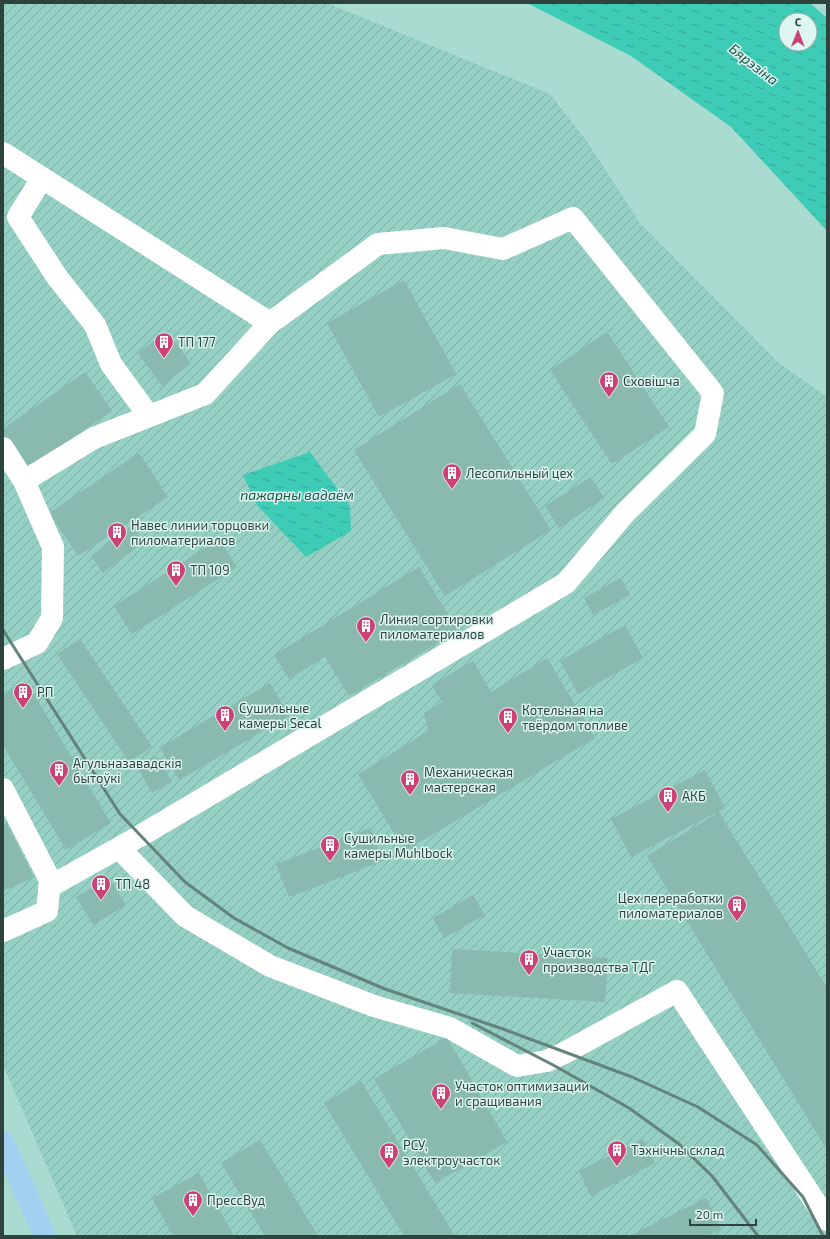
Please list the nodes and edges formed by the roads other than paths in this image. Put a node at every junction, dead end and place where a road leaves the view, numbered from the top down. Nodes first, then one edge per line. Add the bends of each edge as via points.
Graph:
1 (3, 153) edge
2 (42, 178) junction
3 (270, 323) junction
4 (149, 416) junction
5 (3, 448) edge
6 (24, 481) junction
7 (3, 659) edge
8 (3, 789) edge
9 (120, 848) junction
10 (49, 887) junction
11 (3, 931) edge
12 (3, 1142) edge
13 (827, 1220) edge
14 (45, 1236) edge

1 - 2 lane
2 - 3 lane
2 - 4 lane via 18,217 58,277 95,325 111,364
3 - 4 lane via 205,394
3 - 9 lane via 378,244 444,238 503,249 573,218 713,393 705,434 625,514 566,583
4 - 6 lane via 94,438
5 - 6 lane
6 - 7 lane via 53,547 52,618 36,643
8 - 10 lane via 50,880
9 - 10 lane
9 - 13 lane via 186,916 270,966 374,1006 450,1028 517,1066 547,1061 677,991
10 - 11 lane via 47,911
12 - 14 main road

